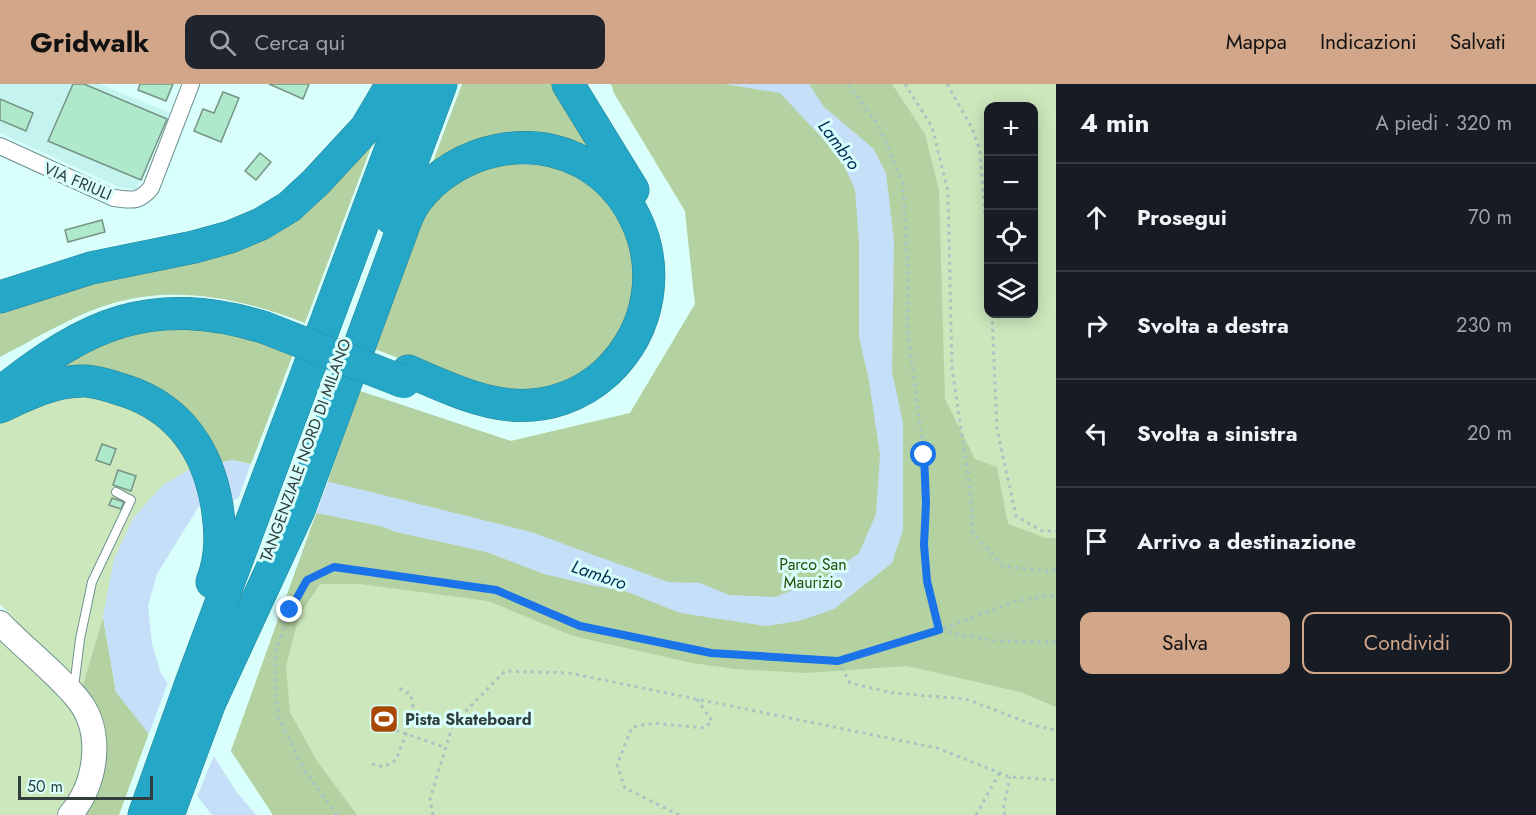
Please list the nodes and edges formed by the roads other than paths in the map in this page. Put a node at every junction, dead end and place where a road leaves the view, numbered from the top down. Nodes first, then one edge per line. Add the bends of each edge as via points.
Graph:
1 (191, 84) edge
2 (392, 84) edge
3 (415, 84) edge
4 (441, 84) edge
5 (568, 84) edge
6 (0, 147) edge
7 (0, 297) edge
8 (265, 322) junction
9 (0, 369) edge
10 (406, 376) junction
11 (0, 393) edge
12 (0, 407) edge
13 (299, 455) junction
14 (116, 492) dead end
15 (0, 623) edge
16 (193, 686) junction
17 (73, 694) junction
18 (152, 803) edge
19 (70, 815) edge

1 - 6 street, VIA FRIULI via 151,188 143,198 114,198
2 - 7 highway via 366,128 316,182 289,207 261,224 230,237 91,268
3 - 13 highway, TANGENZIALE NORD DI MILANO
4 - 13 highway, TANGENZIALE NORD DI MILANO
5 - 10 highway via 644,208 657,242 660,297 656,317 639,352 601,393 561,412 538,416 491,414 457,403
8 - 9 highway via 238,307 212,303 152,304 101,316
8 - 10 highway
8 - 11 highway via 209,314 128,319 77,340
10 - 13 highway via 493,402 537,405 579,393 615,364 639,330 645,313 649,262 639,226 602,175 561,153 513,148 490,152 447,171 429,185 415,202
12 - 16 highway via 58,384 86,381 110,386 167,411 201,452 210,474 221,529 220,555
13 - 16 highway via 275,520
14 - 17 lane via 131,500 92,582
15 - 17 main road
16 - 18 highway
17 - 19 main road via 88,716 94,739 94,763 89,785

